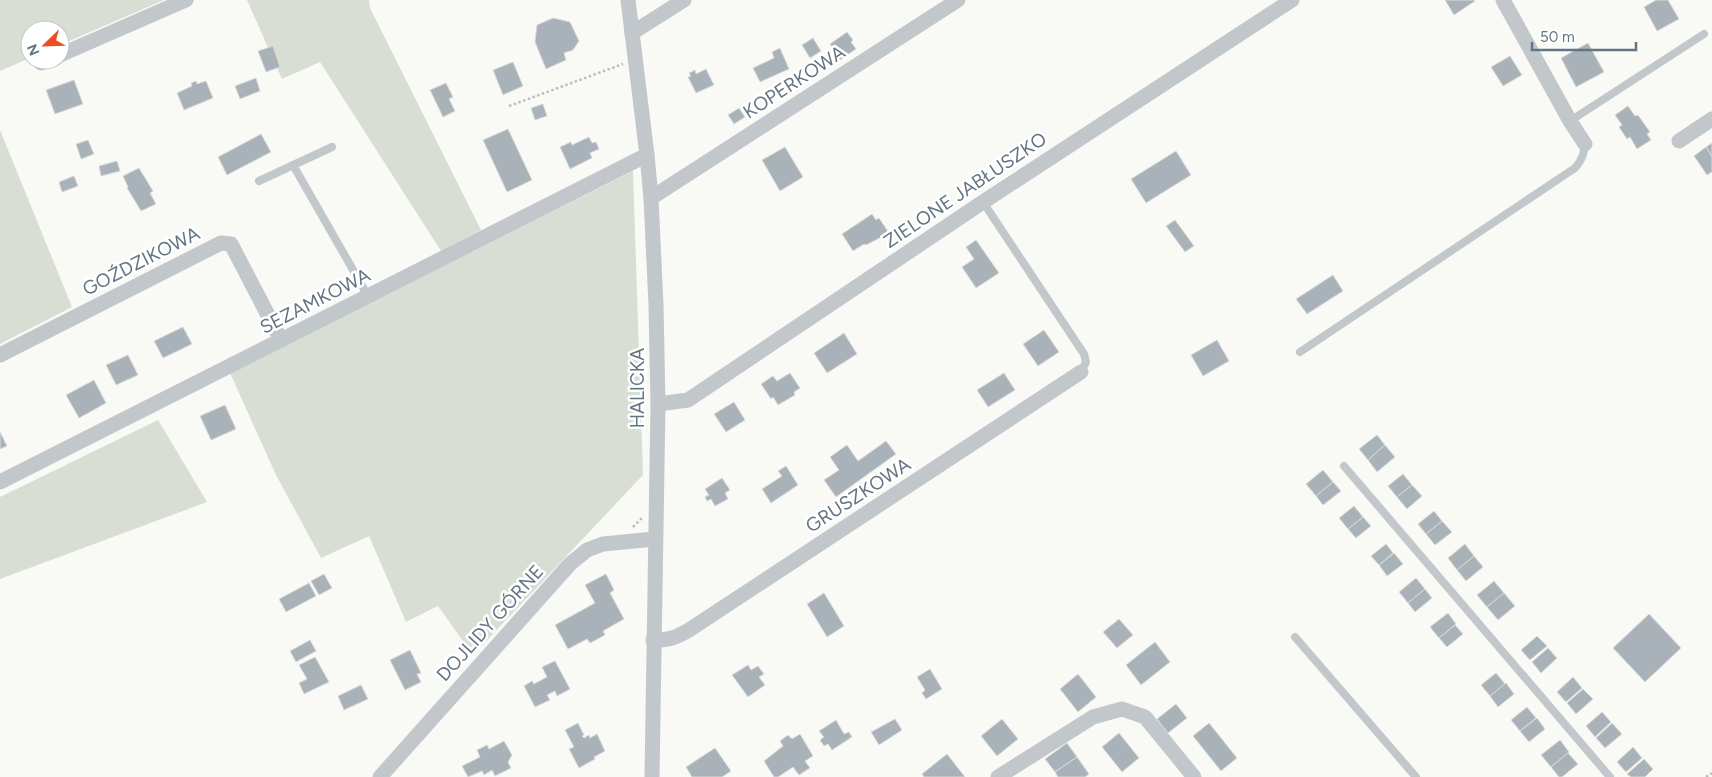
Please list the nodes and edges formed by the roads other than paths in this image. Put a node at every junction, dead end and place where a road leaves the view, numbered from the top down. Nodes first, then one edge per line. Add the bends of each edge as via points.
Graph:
1 (186, 0) edge
2 (628, 0) edge
3 (684, 0) edge
4 (958, 0) edge
5 (1292, 0) edge
6 (1504, 0) edge
7 (632, 33) junction
8 (1704, 34) dead end
9 (70, 51) edge
10 (1712, 119) edge
11 (1570, 121) junction
12 (1679, 141) dead end
13 (1585, 144) joint
14 (332, 147) dead end
15 (647, 155) junction
16 (293, 165) junction
17 (259, 181) dead end
18 (651, 198) junction
19 (983, 202) junction
20 (368, 296) junction
21 (281, 340) junction
22 (1300, 352) dead end
23 (0, 355) edge
24 (1082, 372) joint
25 (658, 404) junction
26 (1344, 466) dead end
27 (0, 482) edge
28 (655, 539) junction
29 (1295, 637) dead end
30 (653, 640) junction
31 (387, 774) edge
32 (652, 777) edge
33 (998, 777) edge
34 (1194, 777) edge
35 (1416, 777) edge
36 (1610, 777) edge

1 - 9 street
2 - 7 street, HALICKA
3 - 7 street
4 - 18 street, KOPERKOWA
5 - 19 street, ZIELONE JABŁUSZKO
6 - 11 street
7 - 15 street, HALICKA
8 - 11 lane
10 - 12 street
11 - 13 street
13 - 22 lane via 1581,161 1575,168
14 - 16 lane
15 - 18 street, HALICKA
15 - 20 street, SEZAMKOWA
16 - 17 lane
16 - 20 lane
18 - 25 street, HALICKA
19 - 24 lane via 1084,354 1086,362
19 - 25 street, ZIELONE JABŁUSZKO via 688,400
20 - 21 street, SEZAMKOWA
21 - 23 street, GOŹDZIKOWA via 231,244 221,243
21 - 27 street, SEZAMKOWA
24 - 30 street, GRUSZKOWA via 690,630 674,639
25 - 28 street, HALICKA
26 - 36 lane
28 - 30 street, HALICKA
28 - 31 street, DOJLIDY GÓRNE via 603,544 587,550 570,564
29 - 35 lane
30 - 32 street, HALICKA
33 - 34 street via 1093,717 1122,709 1145,716

